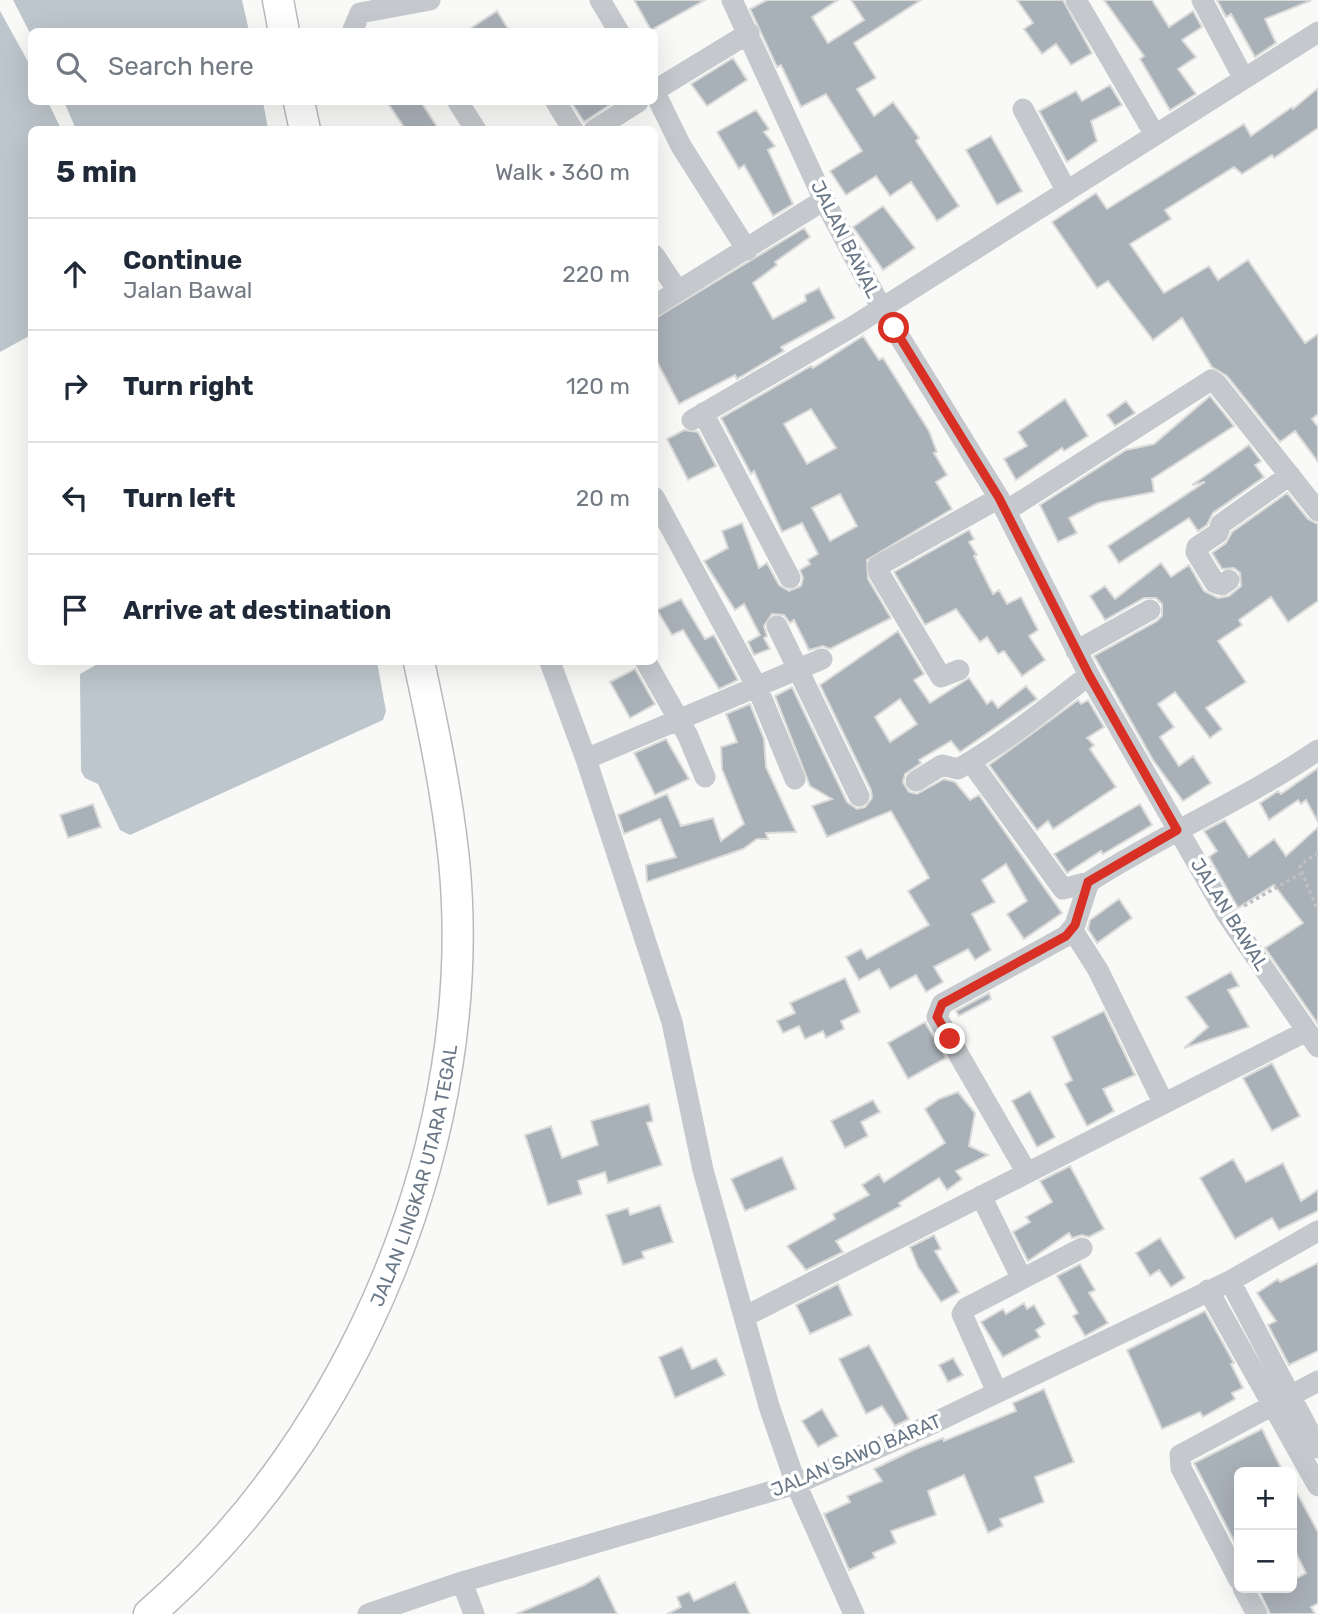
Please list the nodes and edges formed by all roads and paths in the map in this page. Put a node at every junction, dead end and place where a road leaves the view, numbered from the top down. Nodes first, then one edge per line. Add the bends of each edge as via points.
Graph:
1 (278, 0) edge
2 (430, 0) edge
3 (600, 0) edge
4 (1076, 0) edge
5 (1202, 0) edge
6 (736, 2) edge
7 (283, 28) edge
8 (354, 28) edge
9 (617, 28) edge
10 (1318, 32) edge
11 (742, 37) junction
12 (1244, 79) junction
13 (658, 89) edge
14 (658, 99) edge
15 (300, 105) edge
16 (460, 105) edge
17 (558, 105) edge
18 (633, 105) edge
19 (1023, 109) dead end
20 (304, 126) edge
21 (474, 126) edge
22 (571, 126) edge
23 (600, 126) edge
24 (1155, 135) junction
25 (1066, 190) junction
26 (824, 200) junction
27 (747, 250) junction
28 (658, 261) edge
29 (678, 291) junction
30 (658, 304) edge
31 (867, 316) junction
32 (1290, 475) junction
33 (658, 504) edge
34 (989, 509) junction
35 (1318, 511) edge
36 (790, 578) dead end
37 (1230, 580) dead end
38 (1150, 610) dead end
39 (777, 626) dead end
40 (1076, 651) junction
41 (822, 659) dead end
42 (420, 665) edge
43 (551, 665) edge
44 (648, 665) edge
45 (799, 666) junction
46 (959, 670) dead end
47 (1078, 684) junction
48 (757, 687) junction
49 (680, 720) junction
50 (1318, 750) edge
51 (586, 760) junction
52 (971, 762) junction
53 (705, 777) dead end
54 (795, 779) dead end
55 (916, 781) dead end
56 (859, 796) dead end
57 (1174, 823) junction
58 (1318, 853) edge
59 (1300, 874) junction
60 (1088, 882) junction
61 (1318, 911) edge
62 (1227, 915) junction
63 (1072, 929) junction
64 (1303, 1038) edge
65 (1163, 1102) junction
66 (1027, 1173) junction
67 (981, 1196) junction
68 (1318, 1231) edge
69 (1082, 1248) dead end
70 (1022, 1279) junction
71 (1230, 1281) junction
72 (1208, 1290) junction
73 (744, 1317) junction
74 (1318, 1381) edge
75 (997, 1392) junction
76 (1279, 1400) junction
77 (1318, 1448) edge
78 (796, 1484) junction
79 (1318, 1486) edge
80 (1234, 1570) edge
81 (462, 1582) junction
82 (1246, 1593) edge
83 (149, 1614) edge
84 (368, 1614) edge
85 (474, 1614) edge
86 (854, 1614) edge
87 (1257, 1614) edge

1 - 7 highway
2 - 8 street via 360,13
3 - 9 street
4 - 24 street
5 - 12 street
6 - 11 street, JALAN BAWAL
10 - 12 street
11 - 13 street
11 - 26 street, JALAN BAWAL
12 - 24 street
14 - 27 street via 681,146
15 - 20 highway
16 - 21 street
17 - 22 street
18 - 23 street
19 - 25 street
24 - 25 street
25 - 31 street
26 - 27 street
26 - 31 street, JALAN BAWAL
27 - 29 street
28 - 29 street
29 - 30 street
31 - 34 street, JALAN BAWAL
31 - 36 street via 698,416
32 - 34 street via 1217,384 1205,381
32 - 35 street
32 - 37 street via 1197,547 1216,583
33 - 48 street
34 - 40 street, JALAN BAWAL
34 - 46 street via 878,566 941,677
38 - 40 street
39 - 45 street
40 - 47 street, JALAN BAWAL
41 - 45 street
42 - 83 highway, JALAN LINGKAR UTARA TEGAL via 454,861 456,962 449,1042 420,1186 363,1334 330,1391 242,1522 198,1571
43 - 51 street
44 - 49 street
45 - 48 street
45 - 56 street
47 - 52 street
47 - 57 street, JALAN BAWAL
48 - 49 street
48 - 54 street
49 - 51 street
49 - 53 street
50 - 57 street via 1271,780
51 - 73 street via 671,1022 703,1170
52 - 55 street via 958,769 942,765
52 - 60 street via 1063,889
57 - 60 street
57 - 62 street, JALAN BAWAL
58 - 59 path via 1301,864
59 - 61 path
59 - 62 path
60 - 63 street
62 - 64 street, JALAN BAWAL
63 - 65 street via 1098,970
63 - 66 street via 938,1010 937,1017
64 - 65 street
65 - 66 street
66 - 67 street
67 - 70 street
67 - 73 street
68 - 71 street, JALAN SAWO BARAT
69 - 70 street
70 - 75 street via 962,1314
71 - 72 street, JALAN SAWO BARAT
71 - 76 street
72 - 75 street, JALAN SAWO BARAT
72 - 76 street
73 - 78 street
74 - 76 street
75 - 78 street, JALAN SAWO BARAT
76 - 77 street
76 - 79 street
76 - 80 street via 1180,1455 1181,1468
78 - 81 street, JALAN SAWO BARAT
78 - 86 street
81 - 84 street, JALAN SAWO BARAT
81 - 85 street
82 - 87 street

